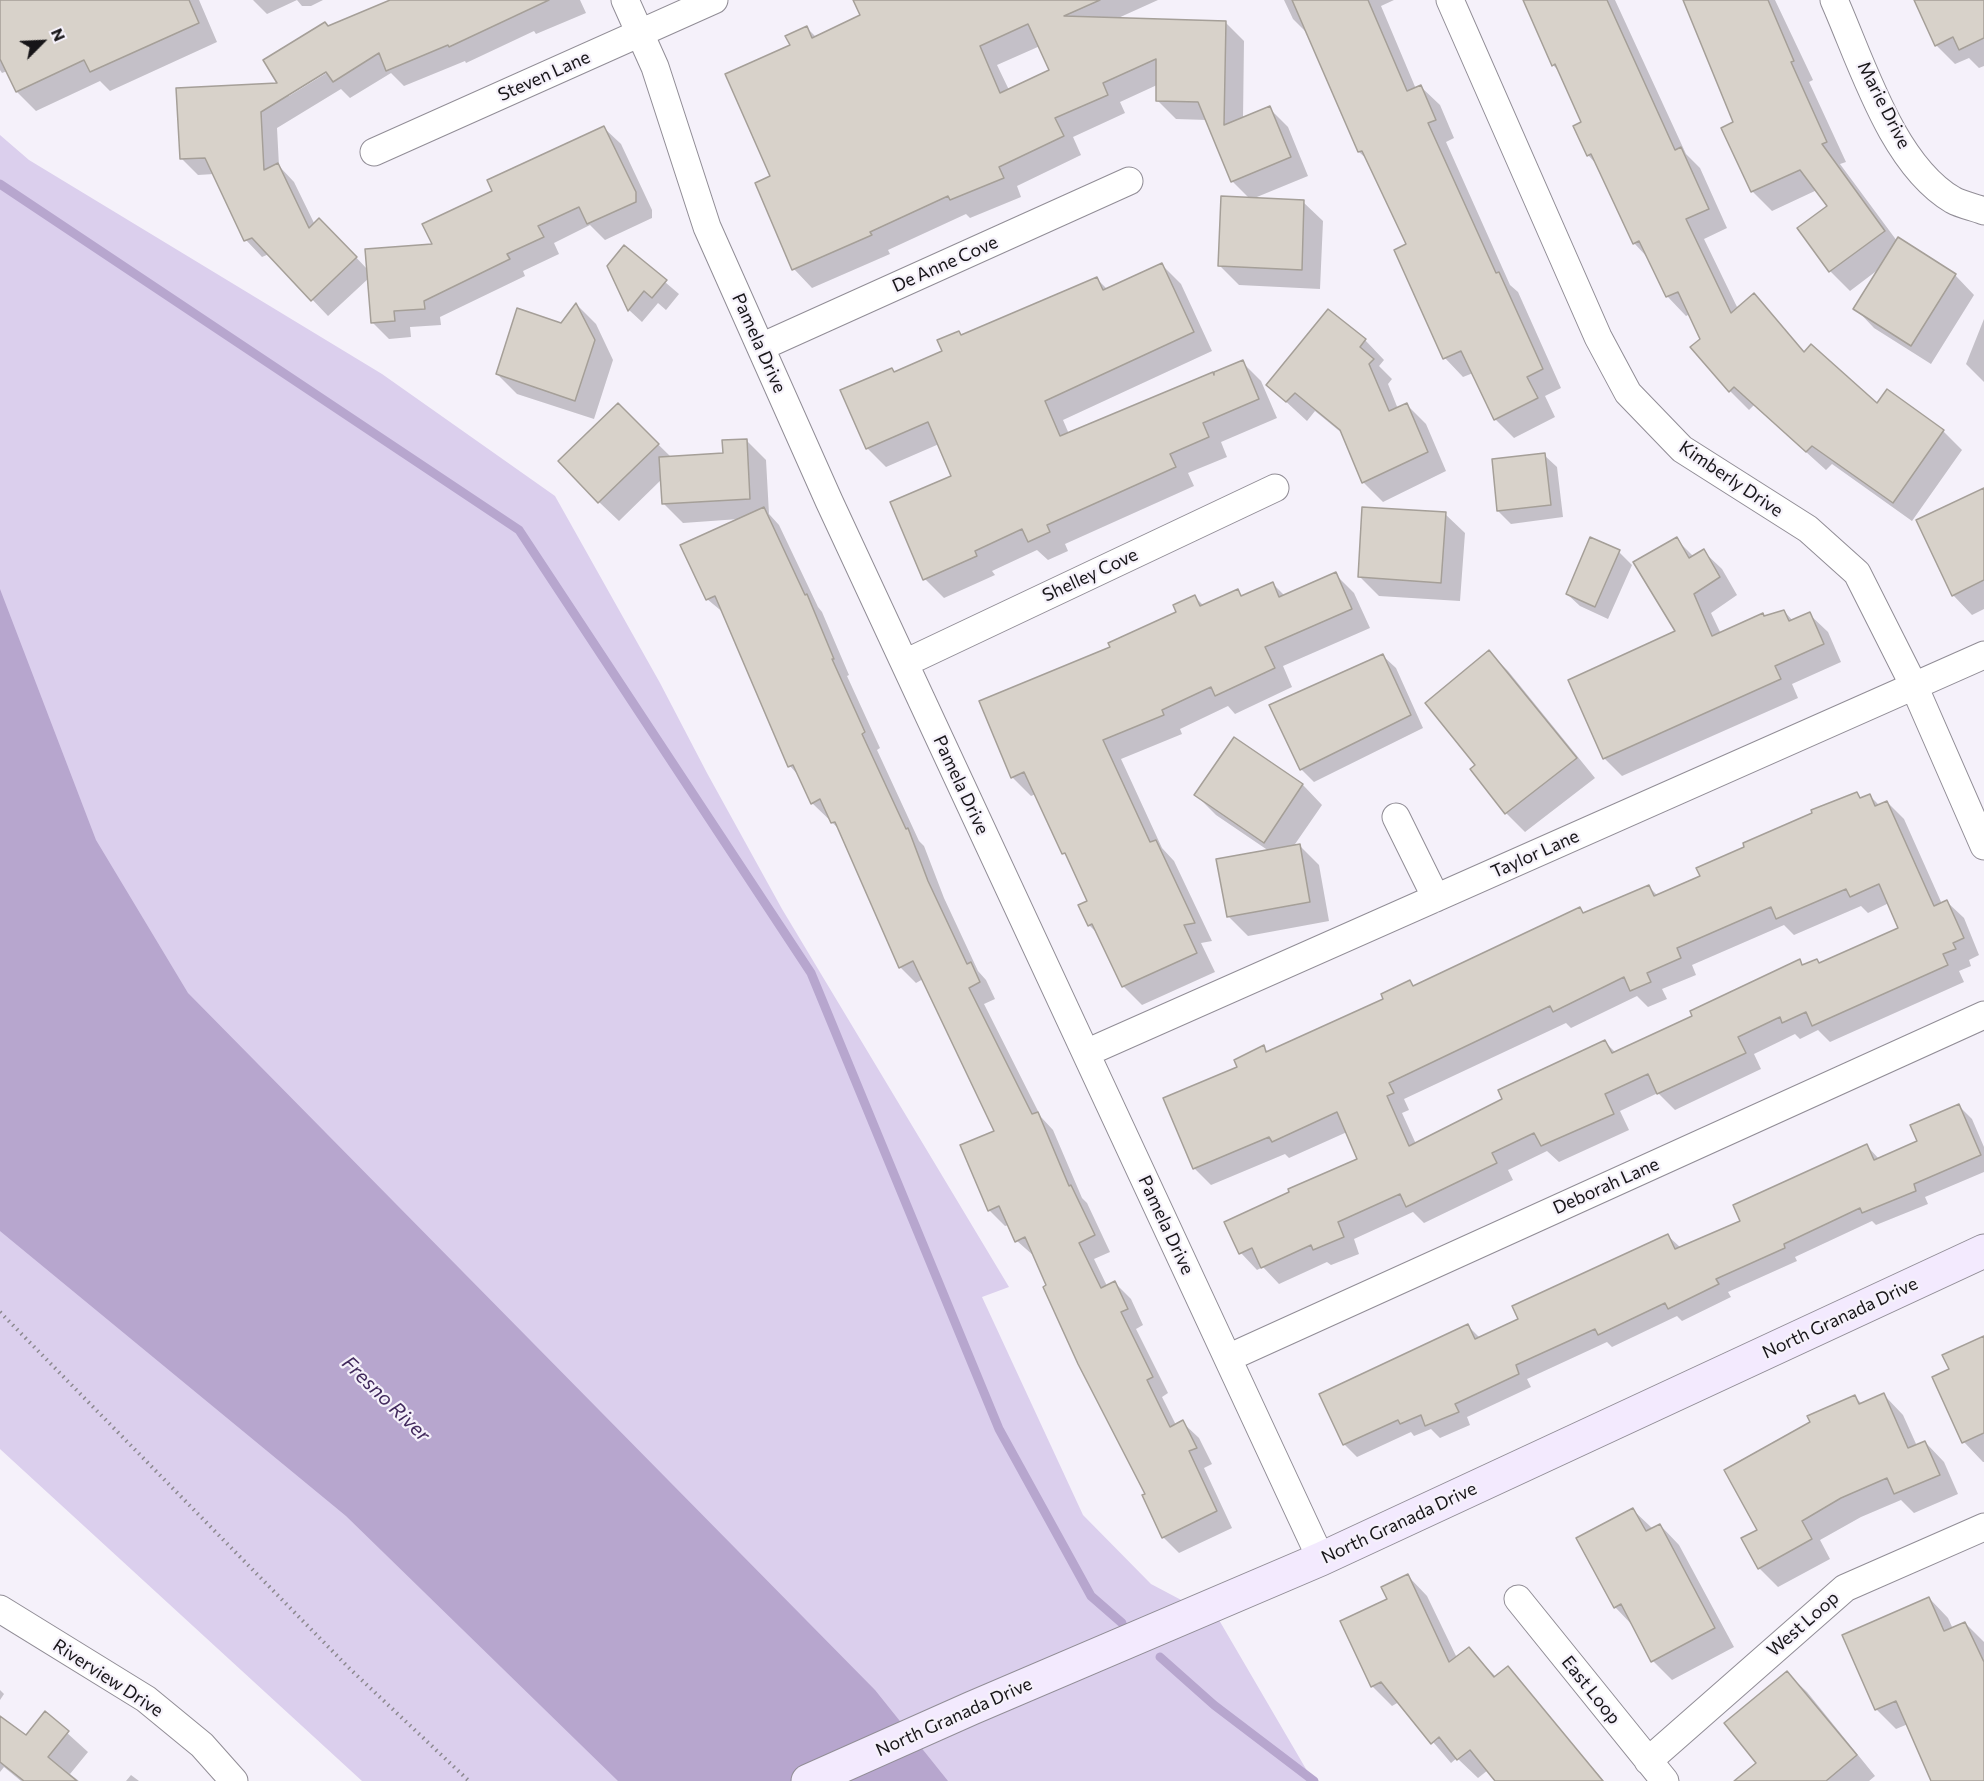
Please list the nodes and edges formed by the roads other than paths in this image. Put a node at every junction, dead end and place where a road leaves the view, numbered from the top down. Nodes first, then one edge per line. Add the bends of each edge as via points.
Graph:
1 (625, 0) edge
2 (714, 0) edge
3 (1450, 0) edge
4 (1834, 0) edge
5 (640, 33) junction
6 (374, 152) dead end
7 (1129, 181) dead end
8 (1984, 211) edge
9 (761, 347) junction
10 (1275, 488) dead end
11 (1984, 655) edge
12 (905, 663) junction
13 (1914, 686) junction
14 (1396, 817) dead end
15 (1984, 846) edge
16 (1436, 898) junction
17 (1984, 1015) edge
18 (1086, 1053) junction
19 (1984, 1251) edge
20 (1228, 1358) junction
21 (1983, 1529) edge
22 (1321, 1559) junction
23 (1518, 1599) dead end
24 (0, 1609) edge
25 (1657, 1771) edge
26 (234, 1781) edge
27 (808, 1781) edge

1 - 5 street, Pamela Drive
2 - 5 street, Steven Lane
3 - 13 street, Kimberly Drive via 1599,337 1628,393 1682,449 1808,530 1857,573
4 - 8 street, Marie Drive via 1889,124 1920,172 1954,201
5 - 6 street, Steven Lane
5 - 9 street, Pamela Drive via 655,67 707,227
7 - 9 street, De Anne Cove
9 - 12 street, Pamela Drive
10 - 12 street, Shelley Cove
11 - 13 street, Taylor Lane
12 - 18 street, Pamela Drive
13 - 15 street, Kimberly Drive
13 - 16 street, Taylor Lane
14 - 16 street
16 - 18 street, Taylor Lane
17 - 20 street, Deborah Lane
18 - 20 street, Pamela Drive
19 - 22 street, North Granada Drive
20 - 22 street, Pamela Drive
21 - 25 street, West Loop via 1845,1588
22 - 27 street, North Granada Drive
23 - 25 street, East Loop
24 - 26 street, Riverview Drive via 146,1699 202,1745

